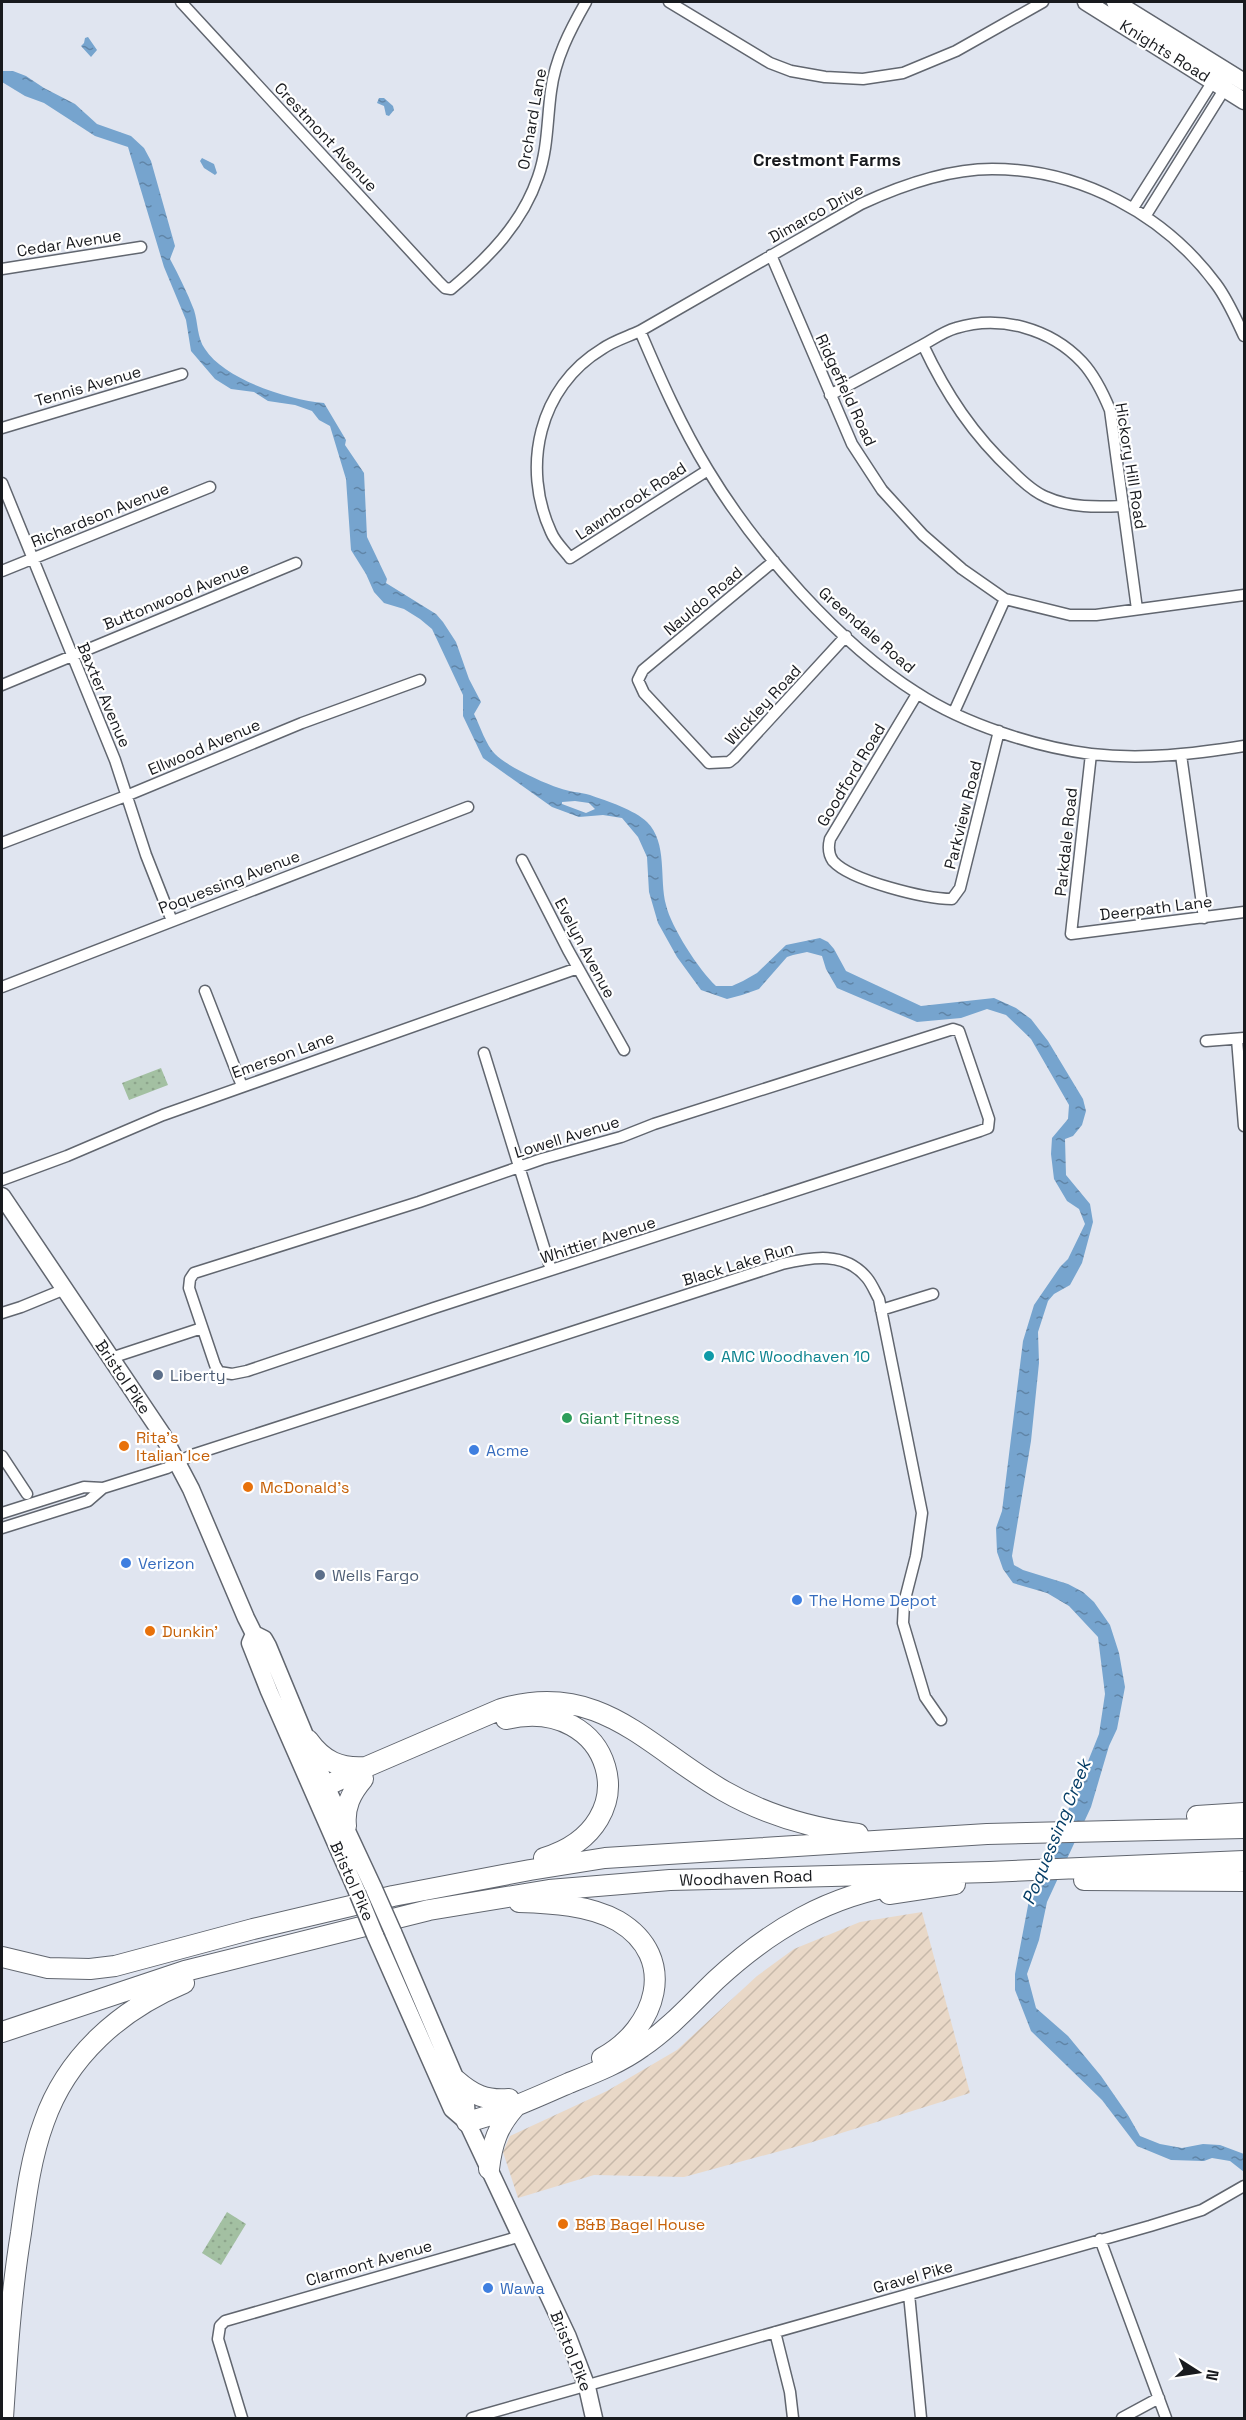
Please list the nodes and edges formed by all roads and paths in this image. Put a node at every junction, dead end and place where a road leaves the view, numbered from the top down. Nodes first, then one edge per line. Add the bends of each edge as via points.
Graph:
1 (181, 2) edge
2 (586, 2) edge
3 (669, 2) edge
4 (1043, 2) edge
5 (1086, 2) edge
6 (1115, 2) edge
7 (1227, 79) edge
8 (1245, 101) edge
9 (1134, 208) junction
10 (1146, 215) junction
11 (141, 247) dead end
12 (771, 255) junction
13 (2, 269) edge
14 (452, 289) joint
15 (640, 331) junction
16 (1245, 336) edge
17 (923, 345) junction
18 (182, 374) dead end
19 (830, 395) junction
20 (2, 428) edge
21 (708, 470) junction
22 (2, 483) edge
23 (210, 488) dead end
24 (1123, 506) junction
25 (32, 558) junction
26 (570, 558) joint
27 (774, 561) junction
28 (296, 563) dead end
29 (2, 571) edge
30 (1245, 595) edge
31 (1005, 599) junction
32 (1137, 609) junction
33 (846, 636) junction
34 (71, 656) junction
35 (650, 664) joint
36 (420, 680) dead end
37 (2, 684) edge
38 (917, 694) junction
39 (954, 712) junction
40 (999, 731) junction
41 (1245, 746) edge
42 (1091, 754) junction
43 (1181, 755) junction
44 (126, 796) junction
45 (468, 807) dead end
46 (2, 843) edge
47 (522, 860) dead end
48 (948, 899) joint
49 (1245, 912) edge
50 (1204, 918) junction
51 (172, 921) junction
52 (1071, 934) joint
53 (578, 968) junction
54 (2, 987) edge
55 (205, 991) dead end
56 (1241, 1039) edge
57 (1206, 1041) dead end
58 (624, 1050) dead end
59 (483, 1053) dead end
60 (242, 1086) junction
61 (1245, 1126) edge
62 (980, 1131) joint
63 (519, 1167) junction
64 (2, 1180) edge
65 (2, 1196) edge
66 (551, 1270) junction
67 (64, 1289) junction
68 (933, 1294) dead end
69 (881, 1310) junction
70 (2, 1312) edge
71 (202, 1328) junction
72 (111, 1358) junction
73 (2, 1456) edge
74 (178, 1462) junction
75 (104, 1488) junction
76 (27, 1494) dead end
77 (2, 1513) edge
78 (2, 1528) edge
79 (254, 1634) junction
80 (941, 1720) dead end
81 (308, 1740) junction
82 (365, 1773) junction
83 (324, 1792) junction
84 (759, 1809) junction
85 (1245, 1813) edge
86 (1088, 1825) junction
87 (346, 1826) junction
88 (1054, 1827) junction
89 (1245, 1828) edge
90 (987, 1834) junction
91 (1245, 1861) edge
92 (989, 1872) junction
93 (1068, 1874) junction
94 (1036, 1875) junction
95 (1245, 1881) edge
96 (467, 1882) junction
97 (471, 1902) junction
98 (317, 1913) junction
99 (256, 1954) junction
100 (744, 1955) junction
101 (2, 1957) edge
102 (2, 2022) edge
103 (2, 2032) edge
104 (456, 2080) junction
105 (512, 2103) junction
106 (467, 2122) junction
107 (489, 2169) junction
108 (1244, 2186) edge
109 (521, 2236) junction
110 (1100, 2239) junction
111 (909, 2294) junction
112 (776, 2332) junction
113 (587, 2387) junction
114 (1159, 2398) junction
115 (3, 2418) edge
116 (242, 2418) edge
117 (472, 2418) edge
118 (594, 2418) edge
119 (793, 2418) edge
120 (921, 2418) edge
121 (1122, 2418) edge
122 (1166, 2418) edge

1 - 14 street, Crestmont Avenue via 438,281
2 - 14 street, Orchard Lane via 558,59 545,150 524,207 486,260
3 - 4 street via 770,63 825,77 863,79 903,73 956,51
5 - 7 main road, Knights Road
6 - 7 main road, Knights Road
7 - 8 main road, Knights Road
7 - 9 street
7 - 10 street
9 - 10 street, Dimarco Drive
9 - 12 street, Dimarco Drive via 1087,187 1041,175 992,169 944,175 894,189 861,204
10 - 16 street, Dimarco Drive via 1200,264
11 - 13 street, Cedar Avenue
12 - 15 street, Dimarco Drive
12 - 19 street, Ridgefield Road
15 - 21 street, Greendale Road via 671,403
15 - 26 street, Dimarco Drive via 602,349 572,373 552,401 540,430 535,465 541,505 552,534
17 - 19 street, Hickory Hill Road
17 - 24 street via 957,409 1019,477 1044,497 1069,505
17 - 24 street, Hickory Hill Road via 956,328 985,323 1036,331 1063,345 1100,386 1110,410
18 - 20 street, Tennis Avenue
19 - 31 street, Ridgefield Road via 852,444 882,490 923,535
21 - 26 street, Lawnbrook Road
21 - 27 street, Greendale Road
22 - 25 street, Baxter Avenue
23 - 25 street, Richardson Avenue
24 - 32 street, Hickory Hill Road
25 - 29 street, Richardson Avenue
25 - 34 street, Baxter Avenue
27 - 33 street, Greendale Road
27 - 35 street, Nauldo Road
28 - 34 street, Buttonwood Avenue
30 - 32 street, Ridgefield Road
31 - 32 street, Ridgefield Road via 1070,615
31 - 39 street
33 - 35 street, Wickley Road via 734,758 718,764 709,763 644,693 638,680
33 - 38 street, Greendale Road
34 - 37 street, Buttonwood Avenue
34 - 44 street, Baxter Avenue
36 - 44 street, Ellwood Avenue via 302,723
38 - 39 street, Greendale Road
38 - 48 street, Goodford Road via 830,839 828,850 834,861 849,871 893,889
39 - 40 street, Greendale Road
40 - 42 street, Greendale Road
40 - 48 street, Parkview Road via 960,888 952,900
41 - 43 street, Greendale Road
42 - 43 street, Greendale Road
42 - 52 street, Parkdale Road
43 - 50 street
44 - 46 street, Ellwood Avenue
44 - 51 street, Baxter Avenue
45 - 51 street, Poquessing Avenue
47 - 53 street, Evelyn Avenue
49 - 50 street, Deerpath Lane
50 - 52 street, Deerpath Lane
51 - 54 street, Poquessing Avenue
53 - 58 street, Evelyn Avenue
53 - 60 street, Emerson Lane
55 - 60 street
56 - 57 street
56 - 61 street
59 - 63 street
60 - 64 street, Emerson Lane
62 - 63 street, Lowell Avenue via 988,1128 989,1119 959,1031 953,1029
62 - 66 street, Whittier Avenue
63 - 66 street
63 - 71 street, Lowell Avenue via 191,1276 189,1288
65 - 67 main road, Bristol Pike
66 - 71 street, Whittier Avenue via 247,1371 219,1372
67 - 70 street
67 - 72 main road, Bristol Pike
68 - 69 street
69 - 74 street, Black Lake Run via 867,1277 832,1257 809,1258 333,1408
69 - 80 street, Black Lake Run via 922,1513 903,1623 925,1696
71 - 72 street
72 - 74 main road, Bristol Pike
73 - 76 street
74 - 75 street, Black Lake Run
74 - 79 main road, Bristol Pike
75 - 77 street via 84,1487
75 - 78 street via 88,1501
79 - 81 main road, Bristol Pike via 264,1639
79 - 83 main road, Bristol Pike via 250,1643
81 - 82 highway via 330,1762
81 - 83 main road, Bristol Pike
82 - 83 highway
82 - 84 highway via 501,1709 525,1703 563,1702 610,1715 707,1781
82 - 87 highway via 347,1805
82 - 96 highway via 508,1719 552,1719 571,1724 585,1734 597,1747 607,1771 606,1802 598,1822 566,1850
83 - 87 main road, Bristol Pike
83 - 106 main road, Bristol Pike, bridge via 375,1935 453,2109
84 - 88 highway via 822,1824 894,1832
84 - 90 highway via 814,1827 863,1834
85 - 86 highway
86 - 88 highway, Woodhaven Road
86 - 89 highway, Woodhaven Road
87 - 104 main road, Bristol Pike, bridge
88 - 90 highway, Woodhaven Road
90 - 96 highway, Woodhaven Road via 650,1854 567,1863
91 - 93 highway, Woodhaven Road
92 - 94 highway, Woodhaven Road
92 - 97 highway, Woodhaven Road via 670,1880 549,1890
92 - 100 highway via 851,1895 788,1923
93 - 94 highway, Woodhaven Road
93 - 95 highway
94 - 100 highway via 904,1890 848,1903
96 - 98 highway, Woodhaven Road
97 - 99 highway, Woodhaven Road via 360,1925
97 - 105 highway via 542,1904 608,1916 642,1942 654,1972 655,1989 649,2010 625,2042
98 - 101 highway via 115,1966 48,1968
98 - 102 highway
99 - 103 highway via 169,1975
99 - 115 highway via 146,2000 105,2031 78,2060 49,2108 26,2198 13,2288
100 - 105 highway via 642,2048 610,2066
104 - 105 highway via 485,2099
104 - 106 main road, Bristol Pike via 466,2103
105 - 106 highway
105 - 107 highway via 496,2133
106 - 107 main road, Bristol Pike
107 - 109 main road, Bristol Pike
108 - 110 street, Gravel Pike via 1202,2210
109 - 113 main road, Bristol Pike
109 - 116 street, Clarmont Avenue via 225,2321 218,2339
110 - 111 street, Gravel Pike
110 - 114 street
111 - 112 street, Gravel Pike
111 - 120 street
112 - 113 street, Gravel Pike
112 - 119 street
113 - 117 street, Gravel Pike
113 - 118 main road, Bristol Pike
114 - 121 street
114 - 122 street

